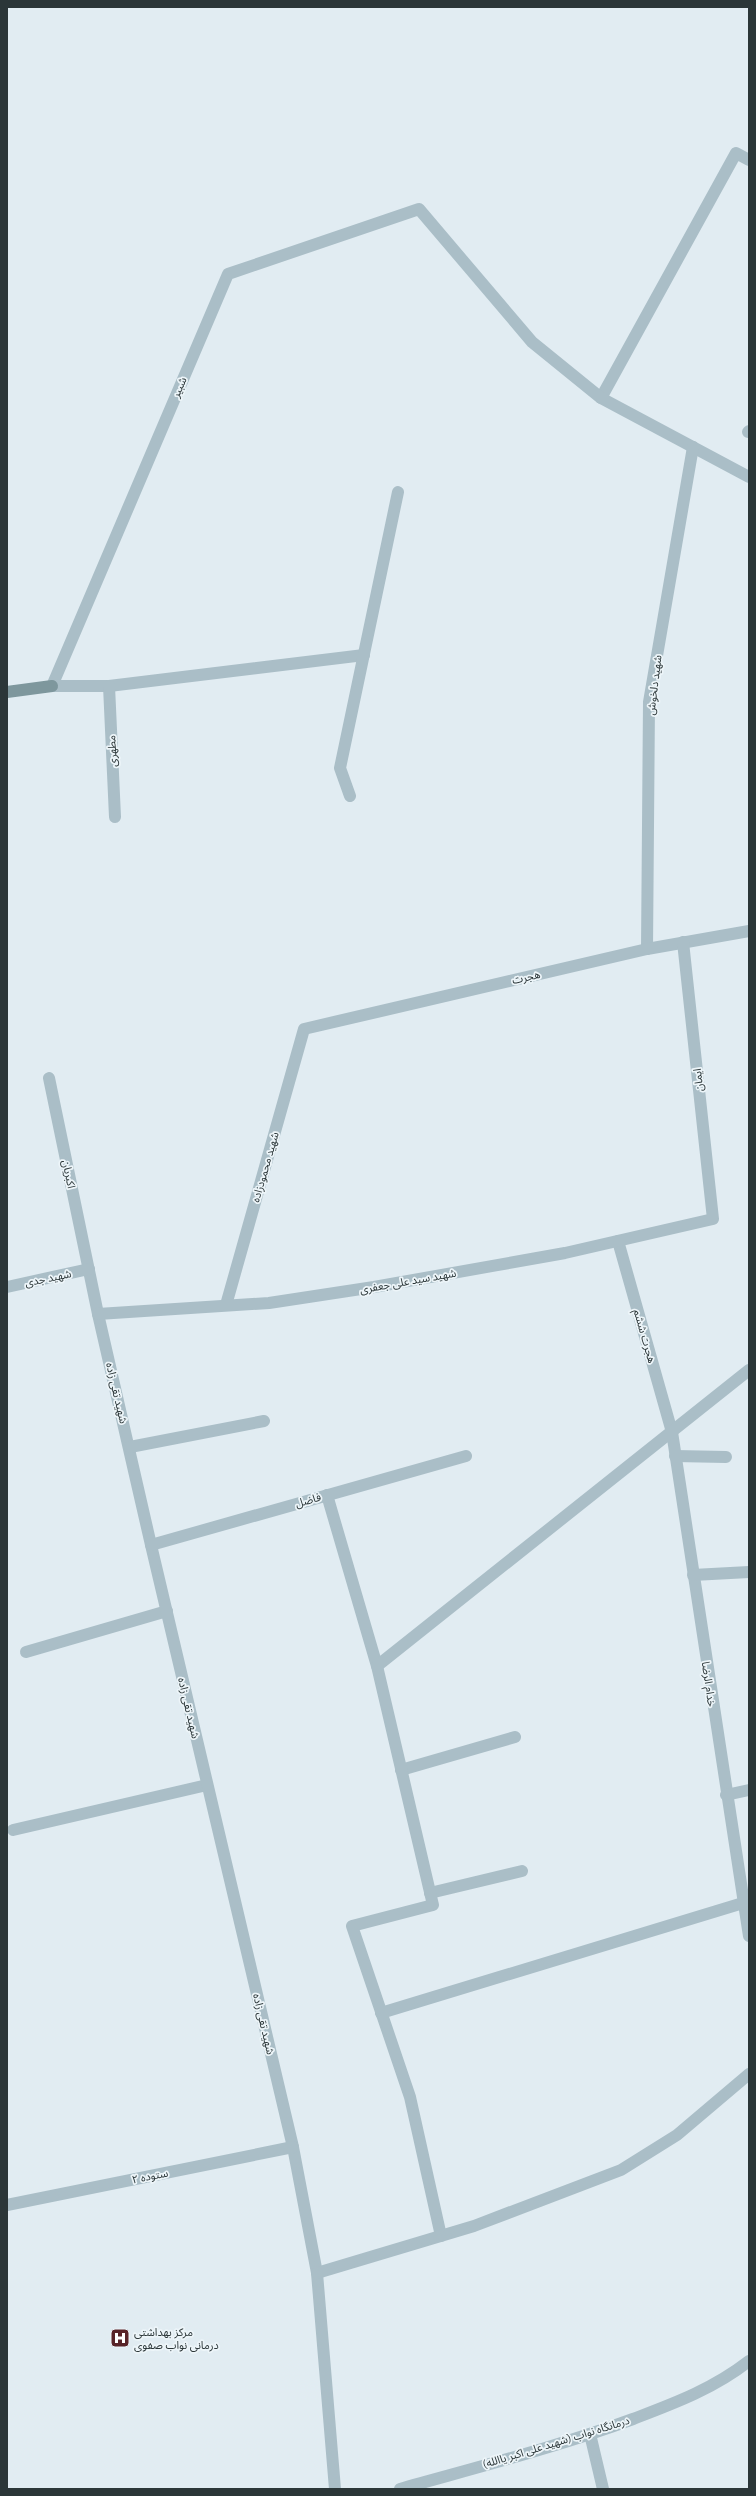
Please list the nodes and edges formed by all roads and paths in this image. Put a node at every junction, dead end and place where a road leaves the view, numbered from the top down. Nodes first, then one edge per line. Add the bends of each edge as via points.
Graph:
1 (749, 160) edge
2 (601, 398) junction
3 (692, 447) junction
4 (749, 477) edge
5 (398, 492) dead end
6 (364, 655) junction
7 (52, 686) junction
8 (109, 686) junction
9 (7, 692) edge
10 (350, 796) dead end
11 (115, 817) dead end
12 (749, 931) edge
13 (683, 942) junction
14 (647, 949) junction
15 (304, 1029) joint
16 (49, 1078) dead end
17 (713, 1218) joint
18 (618, 1241) junction
19 (89, 1269) junction
20 (7, 1287) edge
21 (226, 1304) junction
22 (98, 1314) junction
23 (749, 1370) edge
24 (264, 1421) dead end
25 (672, 1432) junction
26 (130, 1447) junction
27 (466, 1456) dead end
28 (675, 1456) junction
29 (726, 1457) dead end
30 (327, 1495) junction
31 (151, 1545) junction
32 (749, 1572) edge
33 (693, 1575) junction
34 (167, 1611) junction
35 (26, 1652) dead end
36 (376, 1666) junction
37 (515, 1737) dead end
38 (401, 1770) junction
39 (207, 1785) junction
40 (749, 1790) edge
41 (726, 1795) junction
42 (13, 1830) dead end
43 (522, 1871) dead end
44 (430, 1893) junction
45 (743, 1903) junction
46 (749, 1936) edge
47 (381, 2013) junction
48 (749, 2074) edge
49 (293, 2147) junction
50 (7, 2205) edge
51 (441, 2236) junction
52 (316, 2273) junction
53 (749, 2361) edge
54 (590, 2434) junction
55 (334, 2489) edge
56 (400, 2489) edge
57 (603, 2489) edge

1 - 2 street via 736,153
2 - 3 street
2 - 7 street, شبیر via 532,342 419,209 228,274
3 - 4 street
3 - 14 street, شهید دلخوش via 649,702
5 - 6 street
6 - 8 street
6 - 10 street via 340,768
7 - 8 street
7 - 9 street
8 - 11 street, مطهری
12 - 13 street, هجرت
13 - 14 street, هجرت
13 - 17 street, ایمان
14 - 15 street, هجرت
15 - 21 street, شهید محمودزاده
16 - 19 street, اکبریان
17 - 18 street, شهید سید علی جعفری
18 - 21 street, شهید سید علی جعفری via 566,1253 374,1287 270,1303
18 - 25 street, هجرت ششم
19 - 20 street, شهید جدی
19 - 22 street, شهید تقی زاده
21 - 22 street, شهید سید علی جعفری
22 - 26 street, شهید تقی زاده
23 - 25 street
24 - 26 street
25 - 28 street, خدام الرضا
25 - 36 street
26 - 31 street, شهید تقی زاده
27 - 30 street, فاضل
28 - 29 street
28 - 33 street, خدام الرضا
30 - 31 street, فاضل
30 - 36 street
31 - 34 street, شهید تقی زاده
32 - 33 street
33 - 41 street, خدام الرضا
34 - 35 street
34 - 39 street, شهید تقی زاده
36 - 38 street
37 - 38 street
38 - 44 street
39 - 42 street
39 - 49 street, شهید تقی زاده
40 - 41 street
41 - 45 street, خدام الرضا
43 - 44 street
44 - 47 street via 433,1905 352,1926
45 - 46 street, خدام الرضا
45 - 47 street
47 - 51 street via 410,2097
48 - 51 street via 677,2135 621,2170 505,2215
49 - 50 street, ستوده ۲
49 - 52 street, شهید تقی زاده
51 - 52 street
52 - 55 street, شهید تقی زاده
53 - 54 street, درمانگاه نواب (شهید علی اکبر یاالله) via 729,2377 694,2396
54 - 56 street, درمانگاه نواب (شهید علی اکبر یاالله)
54 - 57 street

